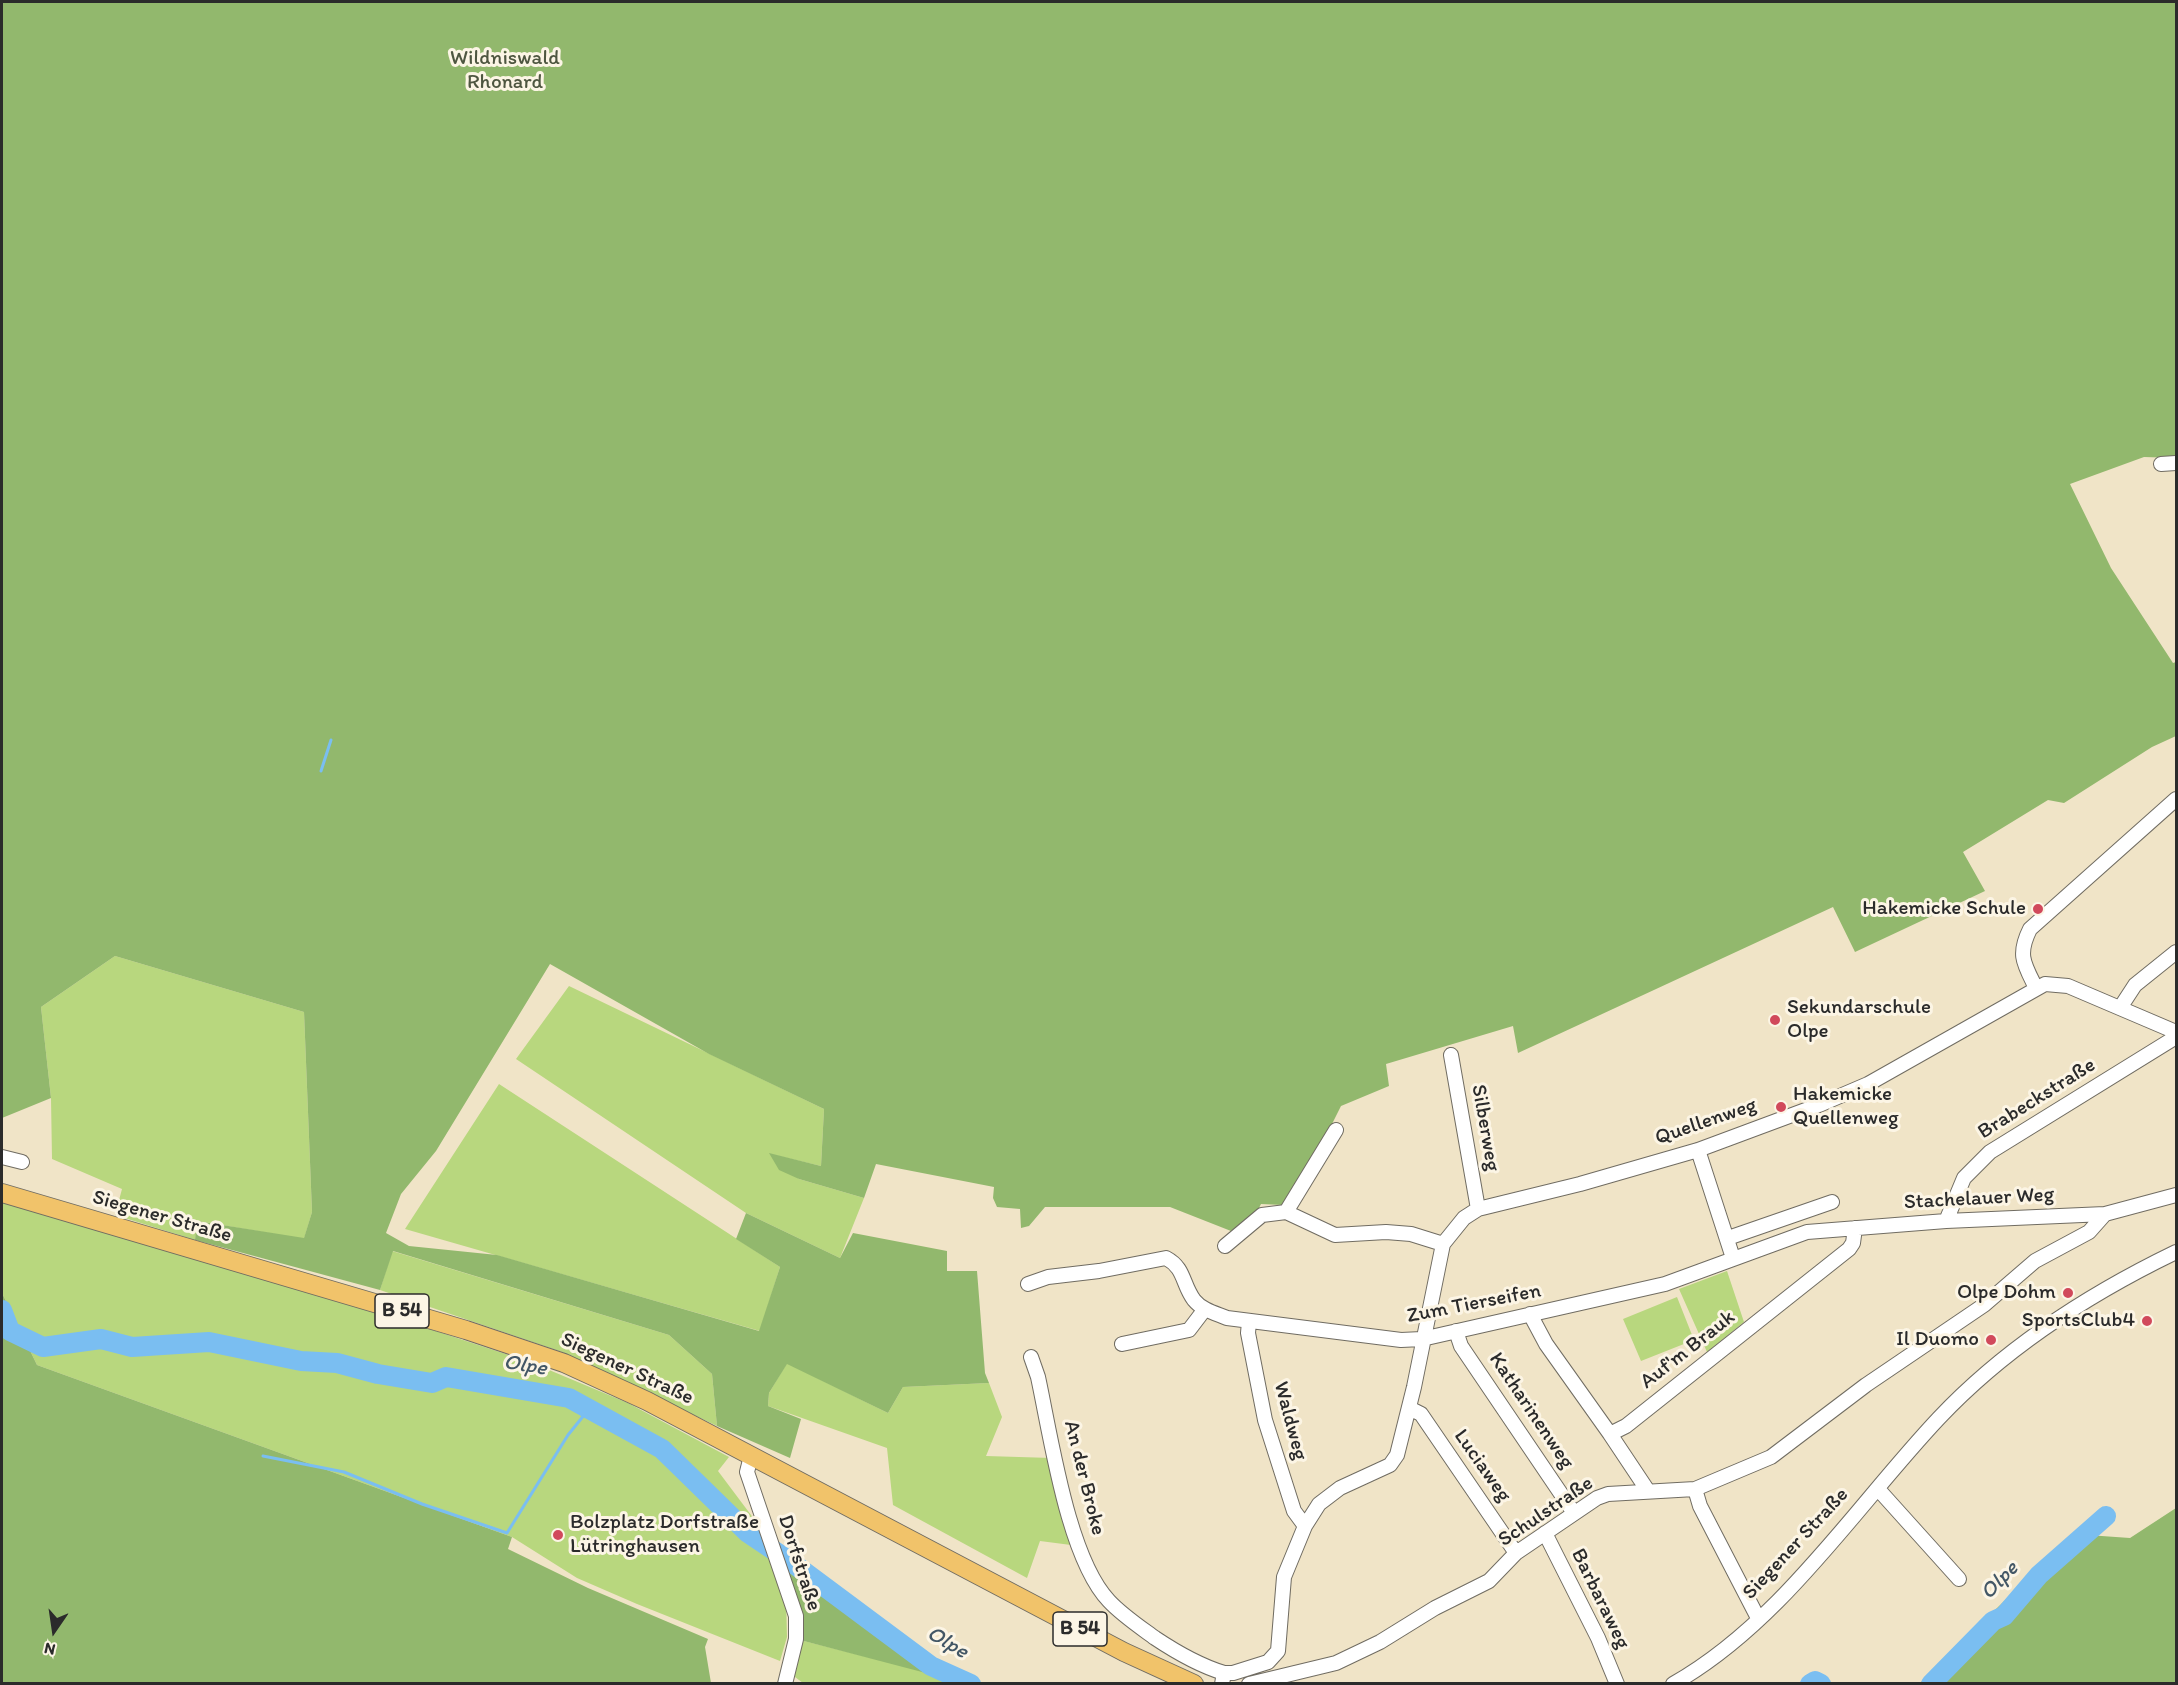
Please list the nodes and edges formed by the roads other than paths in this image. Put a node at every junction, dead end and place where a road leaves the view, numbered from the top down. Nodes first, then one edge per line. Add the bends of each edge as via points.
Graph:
1 (2176, 463) edge
2 (2161, 464) dead end
3 (2176, 799) edge
4 (2176, 952) edge
5 (2036, 988) junction
6 (2120, 1008) junction
7 (2176, 1032) edge
8 (2176, 1036) edge
9 (1451, 1055) dead end
10 (1335, 1130) dead end
11 (1698, 1149) junction
12 (2, 1157) edge
13 (22, 1162) dead end
14 (2, 1193) edge
15 (2176, 1196) edge
16 (1832, 1202) dead end
17 (1478, 1209) junction
18 (1286, 1212) junction
19 (2105, 1214) junction
20 (1946, 1221) junction
21 (1855, 1228) junction
22 (1807, 1233) joint
23 (1728, 1238) junction
24 (1443, 1244) junction
25 (1226, 1246) dead end
26 (2176, 1252) edge
27 (1733, 1258) junction
28 (1028, 1284) dead end
29 (1204, 1309) junction
30 (1530, 1314) junction
31 (1249, 1322) junction
32 (1456, 1331) junction
33 (1422, 1339) junction
34 (1122, 1344) dead end
35 (1030, 1357) dead end
36 (1409, 1408) junction
37 (1610, 1434) junction
38 (751, 1456) junction
39 (1695, 1489) junction
40 (1878, 1489) junction
41 (1648, 1491) junction
42 (1574, 1513) junction
43 (1305, 1526) junction
44 (1545, 1533) junction
45 (1516, 1553) junction
46 (1959, 1579) dead end
47 (1758, 1618) junction
48 (1223, 1678) edge
49 (785, 1683) edge
50 (1194, 1683) edge
51 (1249, 1683) edge
52 (1617, 1683) edge
53 (1672, 1683) edge

1 - 2 street
3 - 5 street via 2030,929 2022,944 2023,962
4 - 6 street via 2135,985
5 - 6 street, Quellenweg via 2051,983 2068,986
5 - 11 street, Quellenweg via 1868,1084
6 - 7 street, Quellenweg
8 - 20 street, Brabeckstraße via 1990,1152 1964,1178
9 - 17 street, Silberweg
10 - 18 street
11 - 17 street, Quellenweg
11 - 23 street
12 - 13 street
14 - 38 main road, Siegener Straße / B 54 via 527,1349 592,1375
15 - 19 street, Stachelauer Weg
16 - 23 street
17 - 24 street, Quellenweg via 1464,1218
18 - 24 street via 1335,1235 1412,1234
18 - 25 street via 1262,1215
19 - 20 street, Stachelauer Weg
19 - 39 street, Schulstraße via 2089,1232 2035,1261 1984,1305 1866,1385 1771,1458
20 - 21 street, Stachelauer Weg
21 - 22 street, Stachelauer Weg
21 - 37 street, Auf'm Brauk via 1849,1248 1626,1426
22 - 27 street, Zum Tierseifen
23 - 27 street
24 - 33 street
26 - 40 street, Siegener Straße via 2077,1305 2027,1340 1968,1389
27 - 30 street, Zum Tierseifen via 1665,1284
28 - 29 street via 1166,1258 1176,1263 1194,1300
29 - 31 street, Zum Tierseifen
29 - 34 street via 1189,1330
30 - 32 street, Zum Tierseifen
30 - 37 street via 1546,1344
31 - 33 street, Zum Tierseifen via 1401,1340
31 - 43 street, Waldweg via 1265,1420 1294,1512
32 - 33 street, Zum Tierseifen
32 - 42 street, Katharinenweg via 1461,1346
33 - 36 street
35 - 48 street, An der Broke via 1077,1544 1093,1576 1108,1600 1142,1628
36 - 43 street via 1397,1455 1390,1465 1340,1488 1319,1504
36 - 45 street, Luciaweg via 1421,1414
37 - 41 street
38 - 49 street, Dorfstraße via 747,1472 793,1603 797,1628
38 - 50 main road, Siegener Straße / B 54 via 1124,1652
39 - 41 street, Schulstraße
39 - 47 street
40 - 46 street
40 - 47 street, Siegener Straße
41 - 42 street, Schulstraße via 1608,1494
42 - 44 street, Schulstraße
43 - 48 street via 1284,1577 1278,1651 1268,1662
44 - 45 street, Schulstraße
44 - 52 street, Barbaraweg
45 - 51 street, Schulstraße via 1489,1581 1380,1642 1336,1663
47 - 53 street, Siegener Straße

